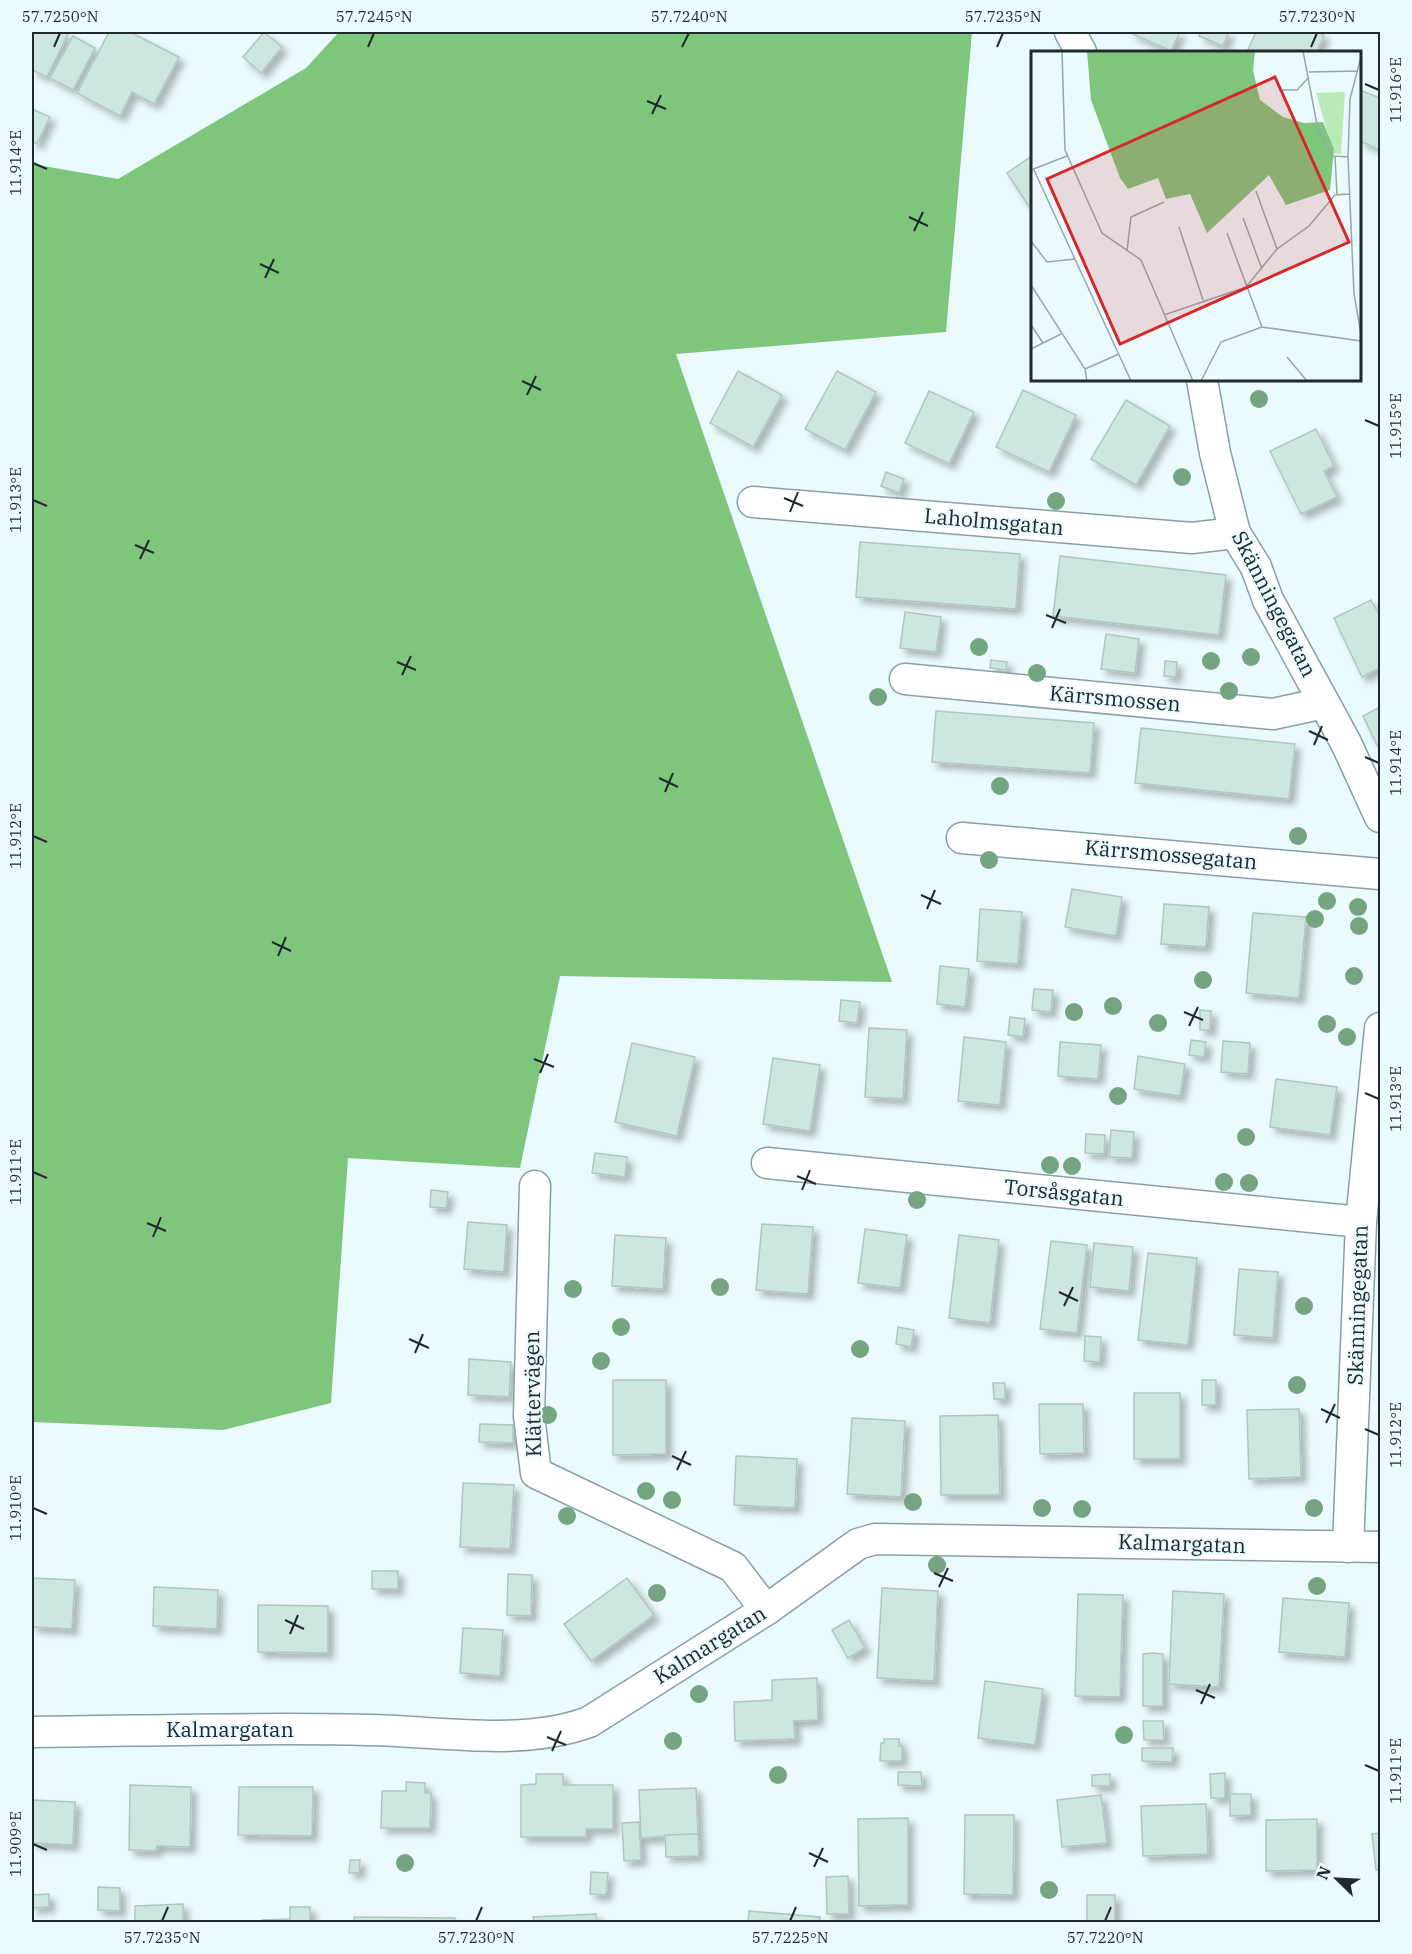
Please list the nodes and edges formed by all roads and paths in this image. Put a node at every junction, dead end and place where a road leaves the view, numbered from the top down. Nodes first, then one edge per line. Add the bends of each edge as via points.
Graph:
1 (1070, 32) edge
2 (1080, 51) edge
3 (1202, 381) edge
4 (753, 502) dead end
5 (1235, 533) junction
6 (905, 679) dead end
7 (1324, 703) junction
8 (1380, 817) edge
9 (962, 838) dead end
10 (1380, 874) edge
11 (1380, 1028) edge
12 (767, 1163) dead end
13 (535, 1186) dead end
14 (1361, 1222) junction
15 (1348, 1547) junction
16 (1380, 1547) edge
17 (766, 1610) junction
18 (32, 1732) edge

1 - 2 street
3 - 5 street, Skänningegatan
4 - 5 street, Laholmsgatan via 1192,538
5 - 7 street, Skänningegatan
6 - 7 street, Kärrsmossen via 1273,714
7 - 8 street, Skänningegatan
9 - 10 street, Kärrsmossegatan
11 - 14 street, Skänningegatan
12 - 14 street, Torsåsgatan
13 - 17 street, Klättervägen via 529,1416 536,1473 733,1567
14 - 15 street, Skänningegatan
15 - 16 street, Kalmargatan
15 - 17 street, Kalmargatan via 875,1539 858,1544
17 - 18 street, Kalmargatan via 589,1722 564,1731 500,1735 367,1730

